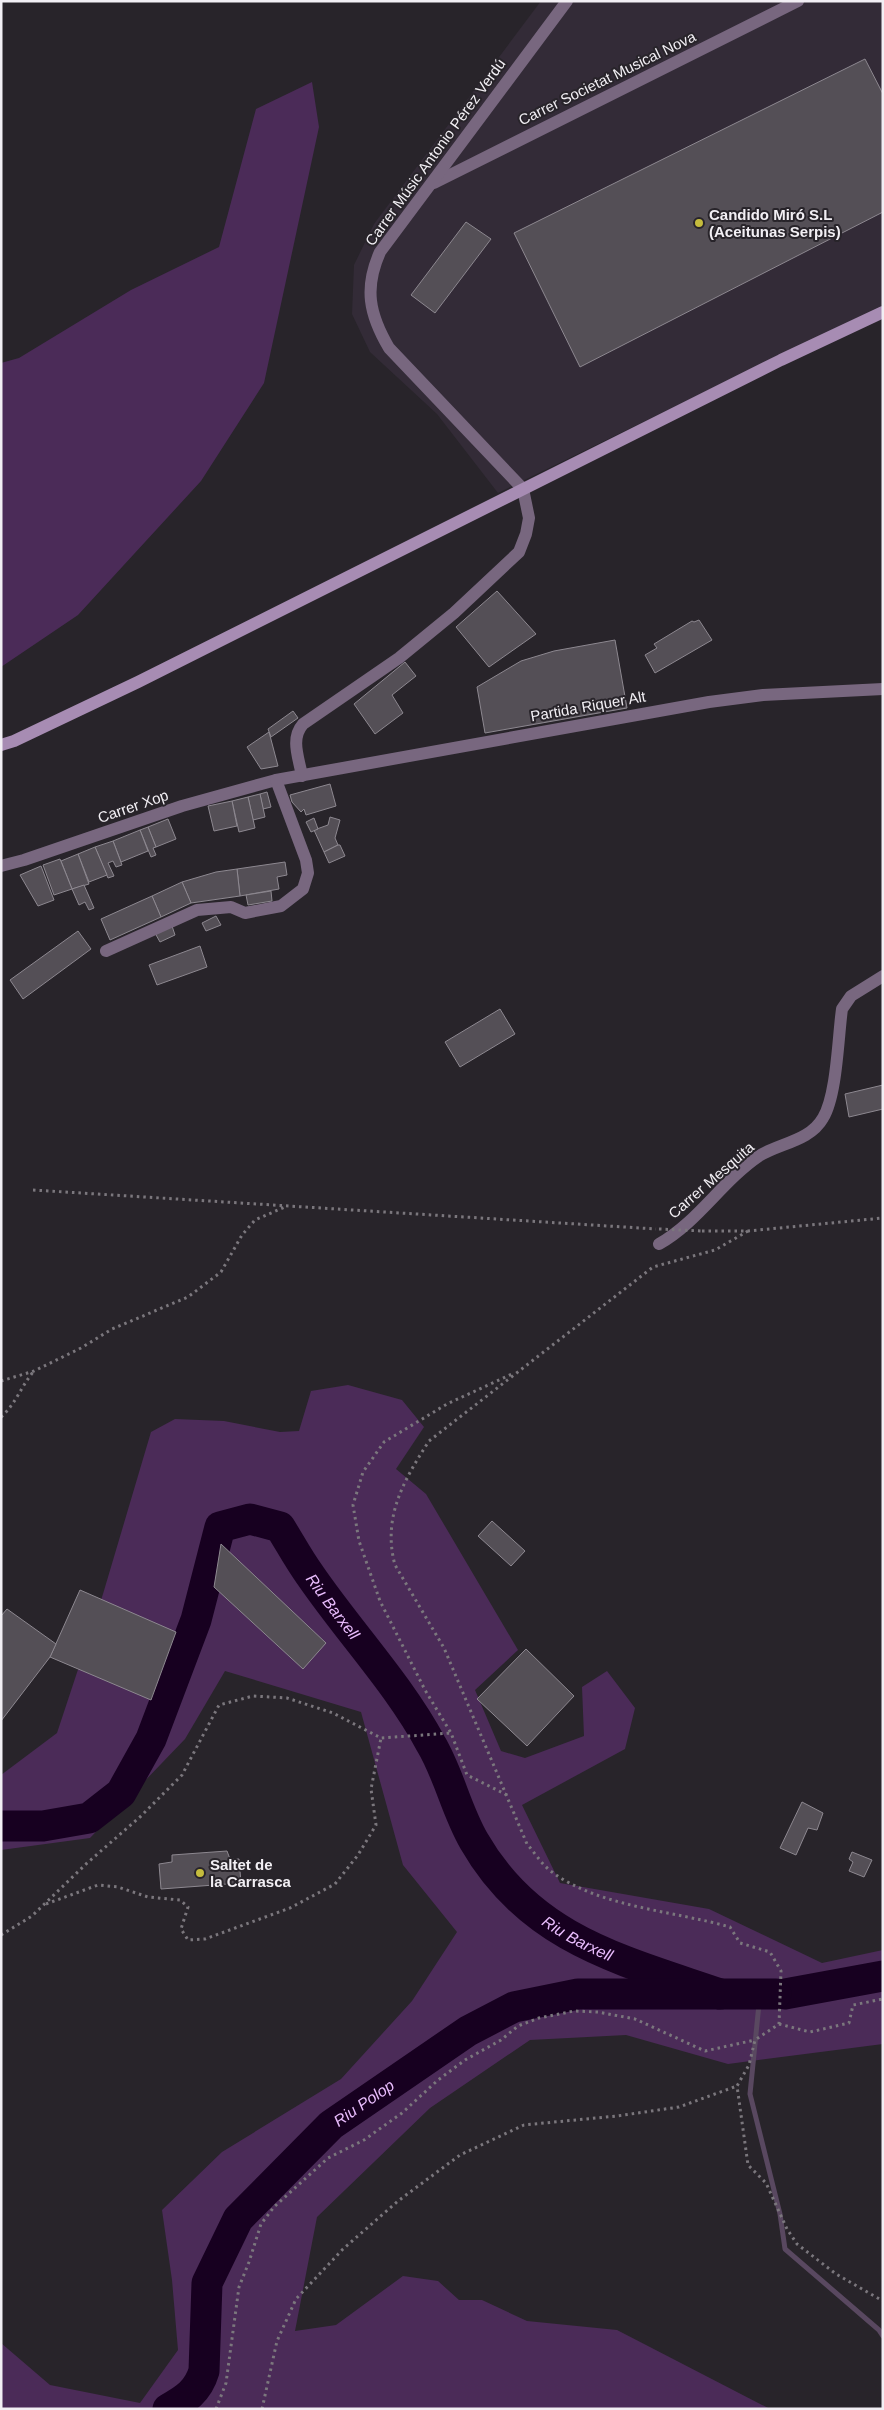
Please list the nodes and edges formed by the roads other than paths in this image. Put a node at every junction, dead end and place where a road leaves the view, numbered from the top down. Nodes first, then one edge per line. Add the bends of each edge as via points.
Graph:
1 (567, 1) edge
2 (798, 1) edge
3 (431, 184) junction
4 (883, 312) edge
5 (523, 489) junction
6 (883, 689) edge
7 (1, 745) edge
8 (302, 776) junction
9 (276, 780) junction
10 (1, 866) edge
11 (106, 951) dead end
12 (883, 976) edge
13 (659, 1244) dead end

1 - 3 street, Carrer Músic Antonio Pérez Verdú
2 - 3 street, Carrer Societat Musical Nova
3 - 5 street, Carrer Músic Antonio Pérez Verdú via 380,252 372,271 370,289 375,320 399,360
4 - 5 main road
5 - 7 main road via 138,682
5 - 8 street via 529,518 519,552 454,613 399,658 303,724 297,731 295,744
6 - 8 street, Partida Riquer Alt via 729,699
8 - 9 street, Partida Riquer Alt
9 - 10 street, Carrer Xop via 182,806
9 - 11 street via 306,860 308,874 303,889 282,906 245,913 231,907 197,910
12 - 13 street, Carrer Mesquita via 851,996 842,1009 830,1101 818,1125 799,1139 759,1157 670,1238

